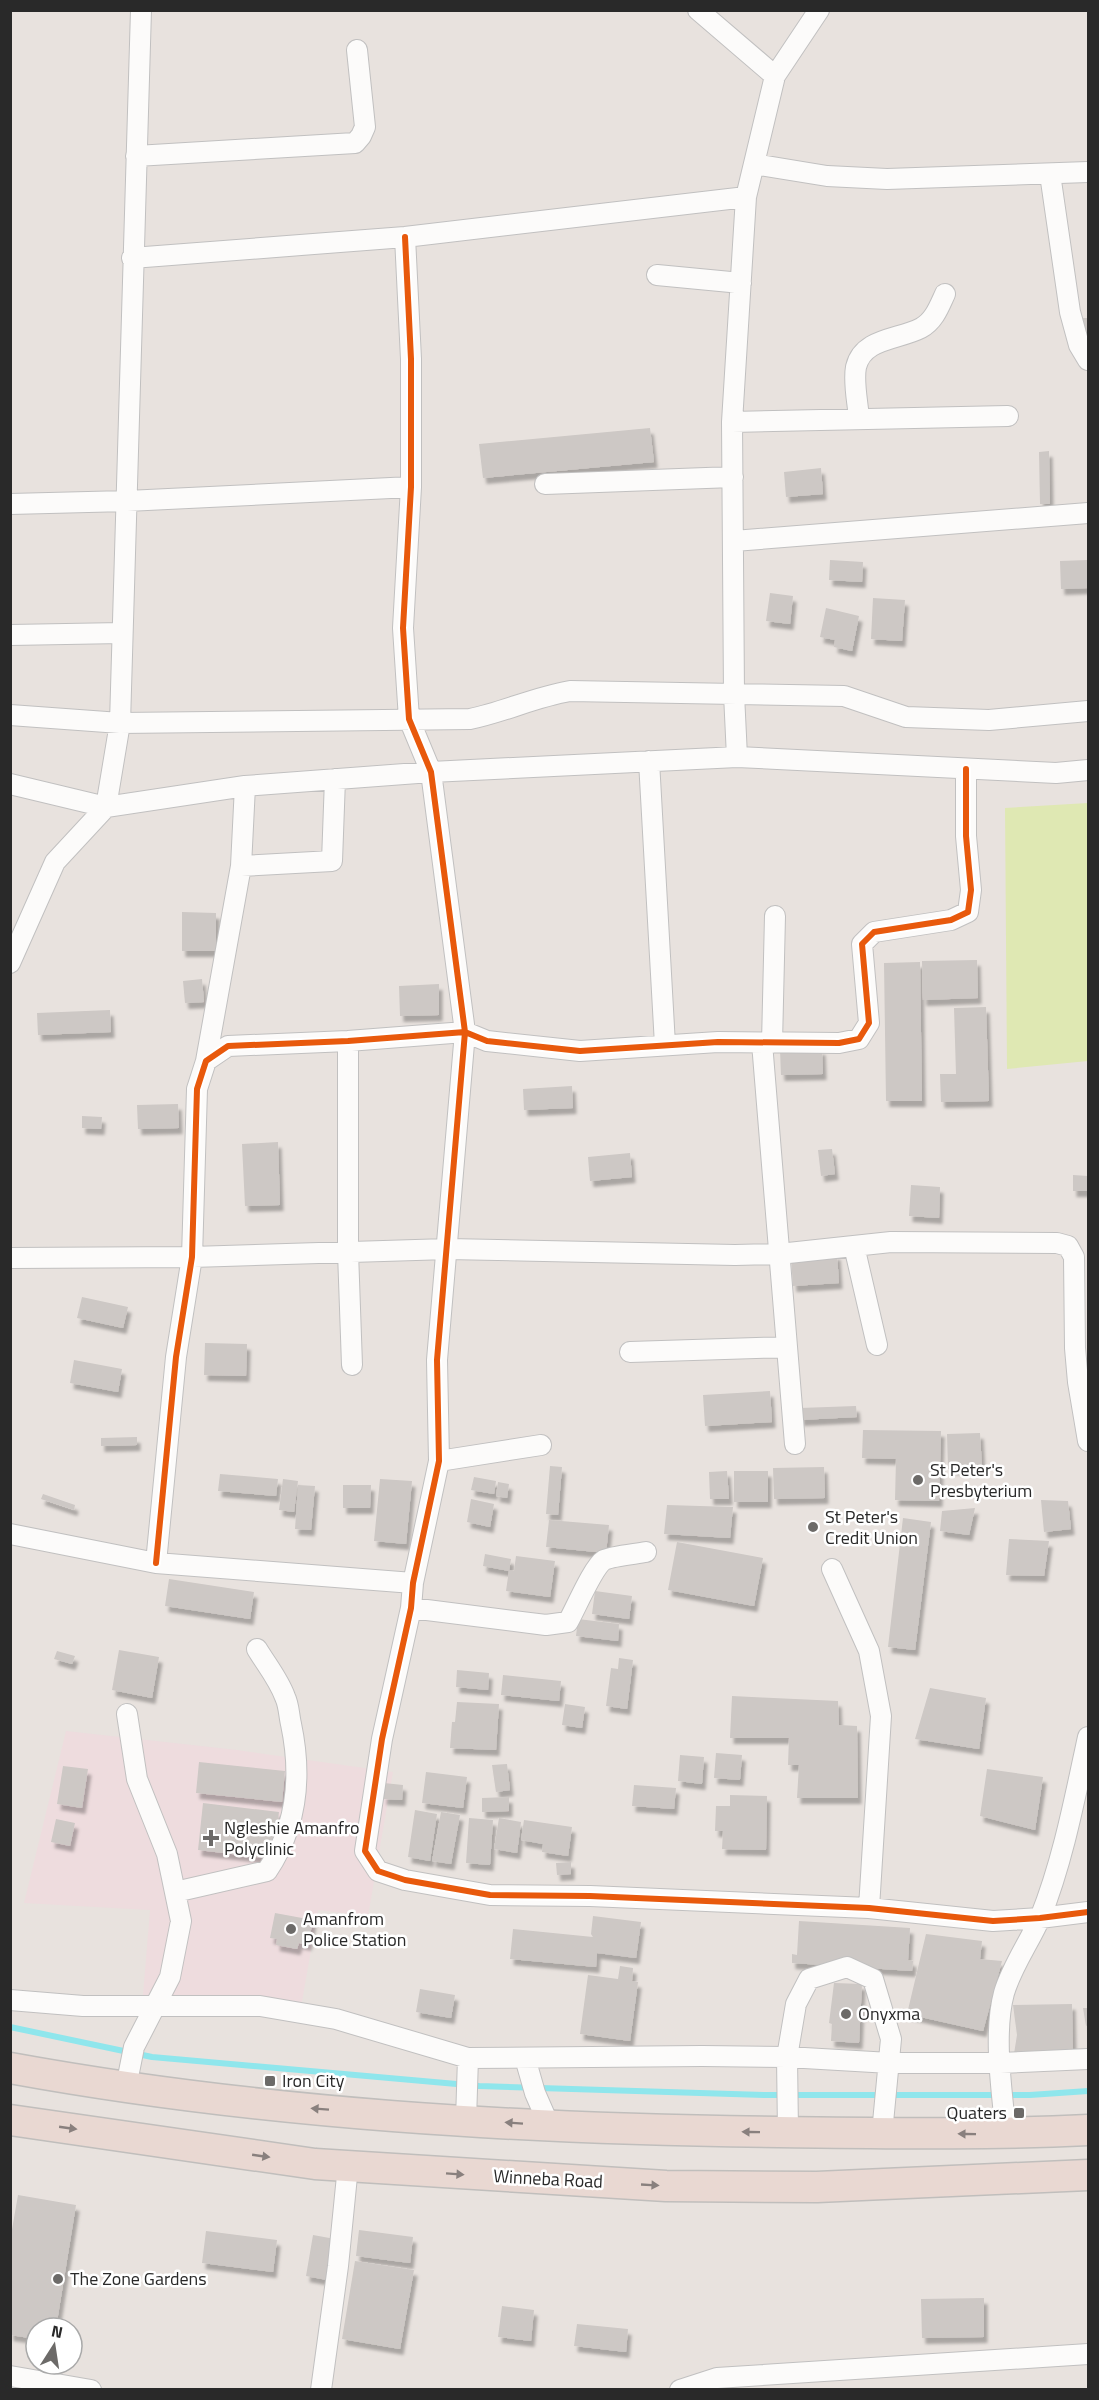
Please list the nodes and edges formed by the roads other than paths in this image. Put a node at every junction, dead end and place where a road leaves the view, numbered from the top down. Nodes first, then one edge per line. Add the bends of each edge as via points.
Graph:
1 (141, 10) edge
2 (698, 10) edge
3 (819, 10) edge
4 (357, 50) dead end
5 (775, 76) junction
6 (136, 156) junction
7 (754, 165) junction
8 (1089, 172) edge
9 (1050, 174) junction
10 (747, 197) junction
11 (405, 237) junction
12 (132, 258) junction
13 (657, 275) dead end
14 (741, 283) junction
15 (945, 294) dead end
16 (1089, 360) edge
17 (1008, 416) dead end
18 (859, 419) junction
19 (732, 422) junction
20 (733, 477) junction
21 (545, 484) dead end
22 (411, 487) junction
23 (127, 501) junction
24 (10, 504) edge
25 (1089, 513) edge
26 (734, 541) junction
27 (122, 633) junction
28 (10, 635) edge
29 (734, 694) junction
30 (1089, 711) edge
31 (10, 715) edge
32 (409, 719) junction
33 (120, 723) junction
34 (737, 757) junction
35 (649, 762) junction
36 (966, 769) junction
37 (1089, 770) edge
38 (431, 772) junction
39 (335, 779) junction
40 (10, 784) edge
41 (245, 786) junction
42 (106, 807) junction
43 (241, 866) junction
44 (775, 916) dead end
45 (10, 963) edge
46 (465, 1032) junction
47 (348, 1041) junction
48 (767, 1043) junction
49 (665, 1045) junction
50 (206, 1061) junction
51 (854, 1246) junction
52 (448, 1249) junction
53 (348, 1252) junction
54 (779, 1254) junction
55 (192, 1257) junction
56 (10, 1258) edge
57 (877, 1345) dead end
58 (787, 1347) junction
59 (630, 1352) dead end
60 (352, 1365) dead end
61 (1089, 1441) edge
62 (795, 1444) dead end
63 (541, 1445) dead end
64 (439, 1461) junction
65 (10, 1534) edge
66 (646, 1552) dead end
67 (156, 1563) junction
68 (832, 1569) dead end
69 (413, 1584) junction
70 (411, 1608) junction
71 (257, 1649) dead end
72 (127, 1714) dead end
73 (1089, 1737) edge
74 (175, 1892) junction
75 (869, 1908) junction
76 (1089, 1912) edge
77 (1040, 1918) junction
78 (10, 2000) edge
79 (154, 2006) junction
80 (787, 2057) junction
81 (468, 2058) junction
82 (525, 2058) junction
83 (1089, 2059) edge
84 (890, 2063) junction
85 (1000, 2063) junction
86 (10, 2068) edge
87 (126, 2087) junction
88 (10, 2120) edge
89 (466, 2120) junction
90 (549, 2125) junction
91 (1089, 2130) edge
92 (788, 2132) junction
93 (882, 2133) junction
94 (1006, 2134) junction
95 (348, 2166) junction
96 (1089, 2175) edge
97 (1089, 2354) edge
98 (10, 2376) edge
99 (91, 2390) edge
100 (321, 2390) edge
101 (680, 2390) edge

1 - 6 street
2 - 5 street
3 - 5 street
4 - 6 street via 365,127 355,143
5 - 7 street
6 - 12 street
7 - 9 street via 827,176 887,179
7 - 10 street
8 - 9 street
9 - 16 street via 1070,312 1078,345
10 - 11 street
10 - 14 street
11 - 12 street
11 - 22 street via 411,358
12 - 23 street
13 - 14 street
14 - 19 street
15 - 18 street via 934,316 922,327 863,351 855,370
17 - 18 street
18 - 19 street
19 - 20 street
20 - 21 street
20 - 26 street
22 - 23 street
22 - 32 street via 403,628
23 - 24 street
23 - 27 street
25 - 26 street
26 - 29 street
27 - 28 street
27 - 33 street
29 - 30 street via 844,696 906,717 989,720
29 - 32 street via 570,691 470,719
29 - 34 street
31 - 33 street
32 - 33 street
32 - 38 street
33 - 42 street
34 - 35 street
34 - 36 street
35 - 38 street
35 - 49 street
36 - 37 street via 1056,773
36 - 48 street via 971,890 968,912 951,920 874,932 862,944 869,1023 859,1039 839,1043
38 - 39 street
38 - 46 street
39 - 41 street
39 - 43 street via 332,861
40 - 42 street
41 - 42 street
41 - 43 street
42 - 45 street via 55,862
43 - 50 street
44 - 48 street
46 - 47 street
46 - 49 street via 487,1041 580,1051
46 - 52 street
47 - 50 street via 228,1046
47 - 53 street
48 - 49 street
48 - 54 street
50 - 55 street via 197,1089
51 - 54 street
51 - 57 street
51 - 61 street via 891,1242 1068,1246 1074,1257 1075,1348
52 - 53 street
52 - 54 street
52 - 64 street via 437,1360
53 - 55 street
53 - 60 street
54 - 58 street
55 - 56 street
55 - 67 street via 176,1357
58 - 59 street
58 - 62 street
63 - 64 street
64 - 69 street
65 - 67 street
66 - 70 street via 604,1560 590,1577 568,1622 546,1625
67 - 69 street
68 - 75 street via 869,1651 882,1716
69 - 70 street
70 - 75 street via 382,1738 365,1851 378,1871 405,1880 490,1895
71 - 74 street via 286,1697 295,1741 296,1798 289,1828 267,1871
72 - 74 street via 137,1779 167,1854
73 - 77 street via 1062,1851
74 - 79 street via 181,1921 170,1977
75 - 77 street via 993,1921
76 - 77 street
77 - 85 street via 1004,1993
78 - 79 street
79 - 81 street via 261,2006 336,2019
79 - 87 street via 134,2047
80 - 82 street
80 - 84 street
80 - 84 street via 796,2004 809,1979 847,1967 873,1978 891,2039
80 - 92 street
81 - 82 street
81 - 89 street
82 - 90 street
83 - 85 street
84 - 85 street
84 - 93 street
85 - 94 street
86 - 87 highway
89 -> 87 highway via 294,2108
88 -> 95 highway, Winneba Road
90 -> 89 highway
92 -> 90 highway
91 - 94 highway
92 - 93 highway
94 -> 93 highway
95 -> 96 highway, Winneba Road via 666,2186 817,2187
95 - 100 street
97 - 101 street via 717,2378
98 - 99 street

